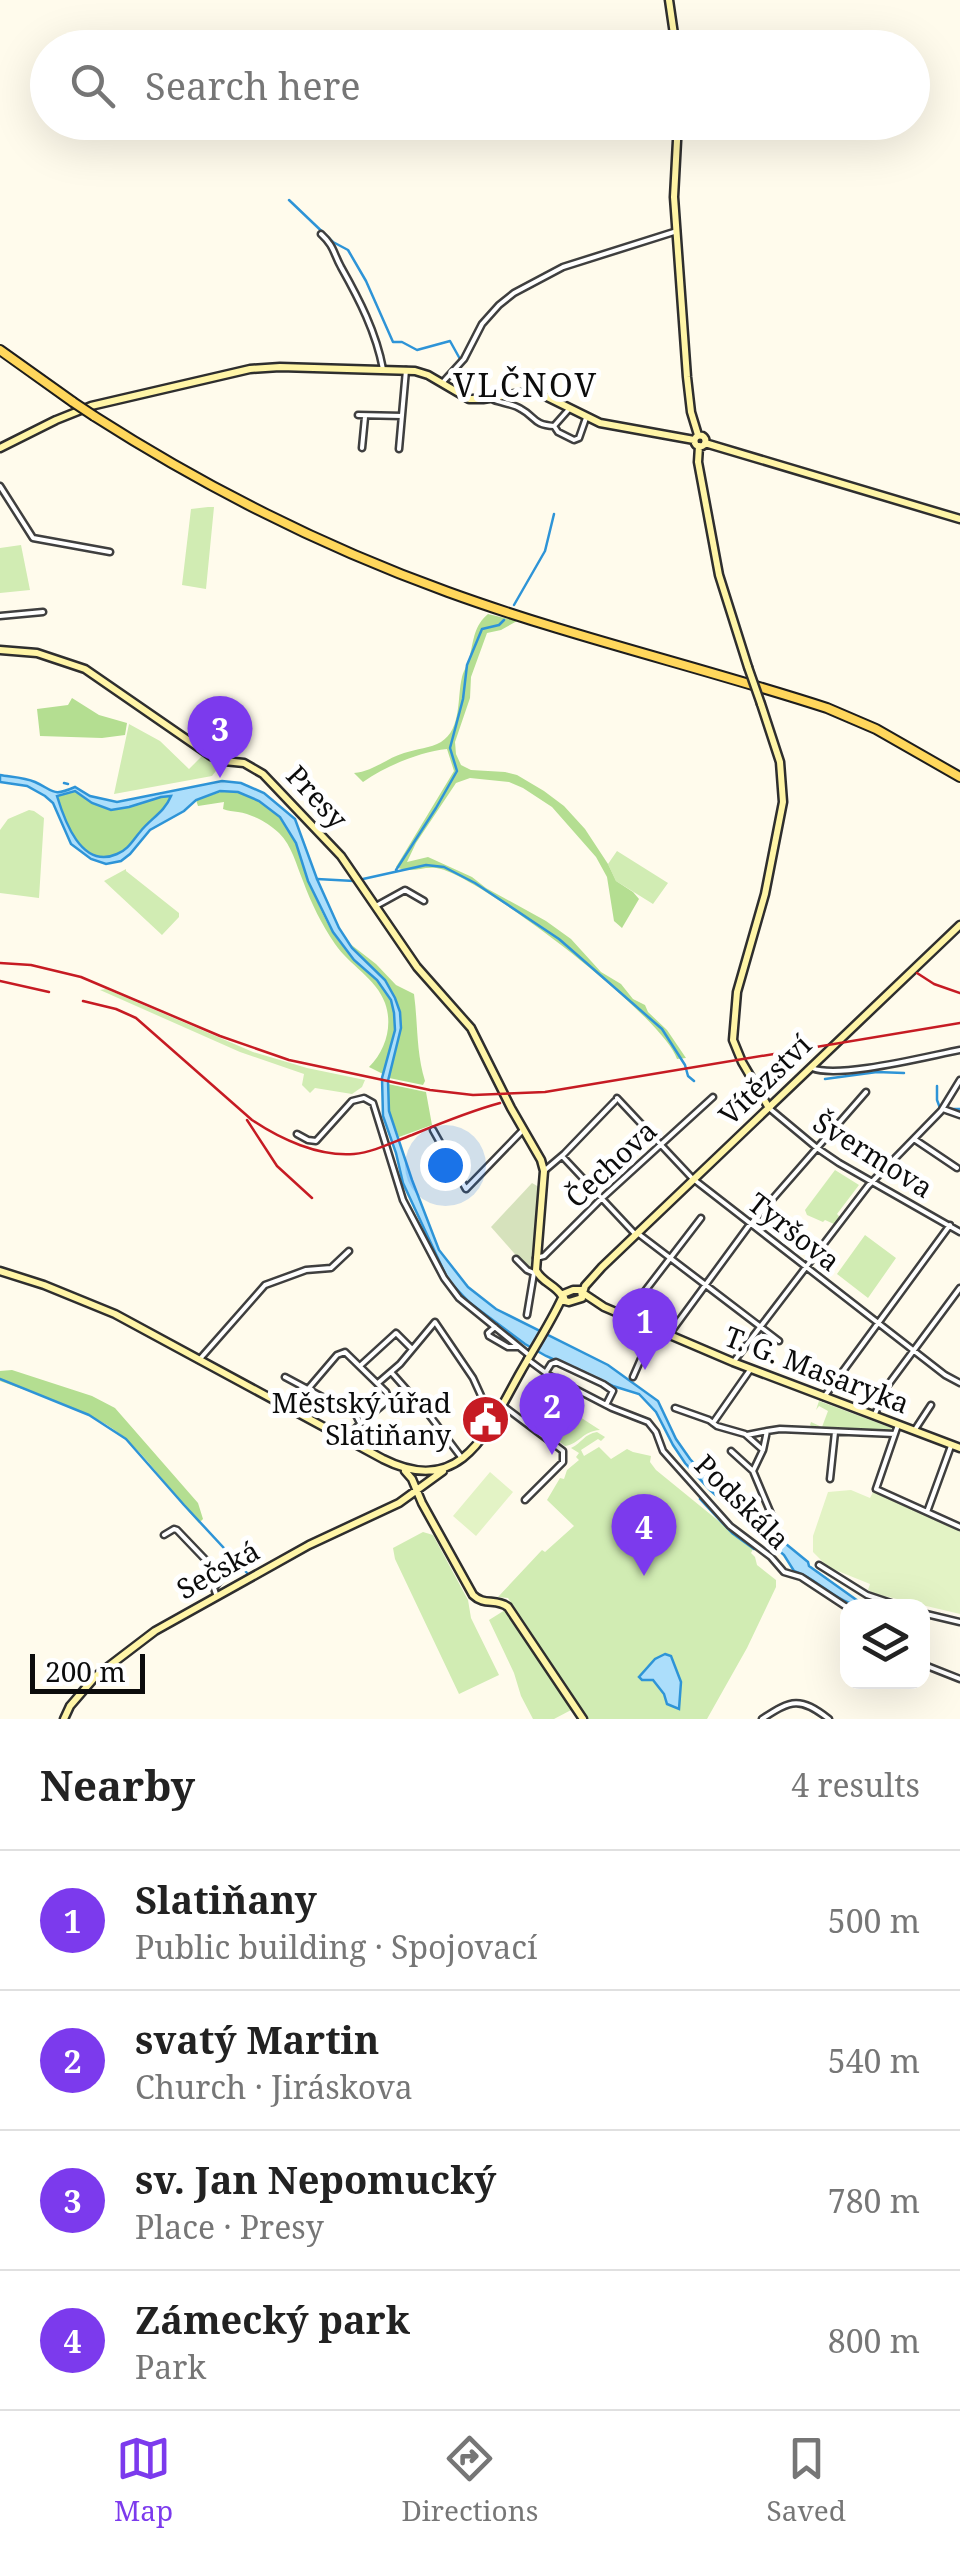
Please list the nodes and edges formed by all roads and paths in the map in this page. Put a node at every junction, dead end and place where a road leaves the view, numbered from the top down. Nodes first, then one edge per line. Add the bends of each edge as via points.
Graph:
1 (669, 0) edge
2 (673, 30) edge
3 (677, 140) edge
4 (677, 231) junction
5 (321, 234) dead end
6 (0, 350) edge
7 (383, 369) junction
8 (406, 370) junction
9 (442, 384) junction
10 (493, 398) junction
11 (570, 408) junction
12 (402, 416) junction
13 (586, 418) junction
14 (554, 426) junction
15 (699, 441) junction
16 (0, 448) edge
17 (362, 448) dead end
18 (399, 450) dead end
19 (0, 486) edge
20 (960, 519) edge
21 (110, 552) dead end
22 (44, 612) dead end
23 (0, 616) edge
24 (0, 650) edge
25 (960, 776) edge
26 (424, 902) dead end
27 (376, 906) junction
28 (960, 925) edge
29 (960, 1050) edge
30 (811, 1068) junction
31 (960, 1080) edge
32 (866, 1092) dead end
33 (713, 1097) dead end
34 (769, 1108) junction
35 (943, 1109) junction
36 (960, 1115) edge
37 (433, 1130) dead end
38 (524, 1130) junction
39 (297, 1134) dead end
40 (914, 1139) junction
41 (660, 1146) junction
42 (817, 1148) junction
43 (562, 1156) junction
44 (957, 1168) dead end
45 (544, 1171) junction
46 (694, 1180) junction
47 (871, 1182) junction
48 (602, 1199) junction
49 (701, 1218) dead end
50 (751, 1223) junction
51 (950, 1226) junction
52 (960, 1232) edge
53 (637, 1234) junction
54 (349, 1252) dead end
55 (670, 1257) junction
56 (536, 1258) junction
57 (516, 1259) dead end
58 (806, 1267) junction
59 (602, 1268) junction
60 (0, 1271) edge
61 (535, 1273) junction
62 (549, 1283) junction
63 (706, 1283) junction
64 (960, 1288) edge
65 (572, 1290) junction
66 (583, 1293) junction
67 (567, 1299) junction
68 (604, 1307) junction
69 (527, 1316) dead end
70 (625, 1316) junction
71 (877, 1323) junction
72 (495, 1326) junction
73 (761, 1326) junction
74 (654, 1329) junction
75 (668, 1336) junction
76 (779, 1340) dead end
77 (518, 1348) junction
78 (412, 1349) junction
79 (914, 1351) junction
80 (529, 1356) junction
81 (199, 1360) junction
82 (734, 1362) junction
83 (361, 1365) junction
84 (750, 1369) junction
85 (391, 1372) junction
86 (545, 1373) junction
87 (960, 1374) edge
88 (285, 1376) dead end
89 (633, 1377) dead end
90 (958, 1382) edge
91 (378, 1383) junction
92 (308, 1389) junction
93 (824, 1396) junction
94 (606, 1405) junction
95 (931, 1405) dead end
96 (500, 1408) junction
97 (675, 1408) dead end
98 (874, 1416) junction
99 (359, 1421) junction
100 (712, 1423) junction
101 (898, 1424) junction
102 (770, 1430) junction
103 (914, 1430) junction
104 (835, 1432) junction
105 (744, 1434) junction
106 (895, 1434) junction
107 (346, 1439) junction
108 (956, 1446) edge
109 (763, 1450) junction
110 (732, 1451) dead end
111 (460, 1460) junction
112 (395, 1465) junction
113 (418, 1471) junction
114 (753, 1471) junction
115 (830, 1480) dead end
116 (416, 1487) junction
117 (525, 1500) dead end
118 (768, 1509) dead end
119 (927, 1512) junction
120 (960, 1527) edge
121 (164, 1536) dead end
122 (819, 1565) dead end
123 (218, 1597) junction
124 (880, 1599) edge
125 (840, 1603) edge
126 (930, 1616) edge
127 (960, 1622) edge
128 (930, 1667) edge
129 (960, 1679) edge
130 (64, 1719) edge
131 (583, 1719) edge
132 (762, 1719) edge
133 (829, 1719) edge

1 - 2 street
3 - 4 street
4 - 9 street via 563,267 514,292 480,327
4 - 15 street via 687,377
5 - 7 street via 364,310
6 - 25 main road, bridge via 94,416 229,496 388,570 827,708
7 - 8 street
7 - 16 street via 269,366 222,375 79,410
8 - 9 street
8 - 12 street
9 - 10 street via 469,399
10 - 11 street via 534,390
10 - 14 street
11 - 13 street
11 - 14 street
12 - 17 street via 362,415
12 - 18 street
13 - 14 street via 578,440
13 - 15 street
15 - 20 street
15 - 34 street, bridge via 719,575 780,762 783,796 736,998 734,1042
19 - 21 street via 33,538
22 - 23 street
24 - 27 street, Presy via 85,669 211,756 256,768 341,856
26 - 27 street via 404,890
27 - 38 street, Presy via 417,967 471,1028
28 - 30 street, Vítězství
29 - 30 street via 852,1069
30 - 34 street, Vítězství
31 - 35 street
32 - 42 street
33 - 41 street, Čechova
34 - 42 street, Švermova
34 - 46 street, Vítězství
35 - 36 street
35 - 40 street
37 - 38 street via 466,1189
38 - 45 street, Presy
39 - 72 street via 316,1141 352,1101 370,1100 432,1258 454,1293
40 - 44 street
40 - 47 street
41 - 43 street, Tyršova via 617,1100
41 - 46 street, Tyršova
41 - 48 street, Čechova
42 - 47 street, Švermova
42 - 50 street
43 - 45 street
43 - 48 street
45 - 56 street
46 - 50 street, Tyršova
46 - 53 street, Vítězství
47 - 51 street, Švermova
47 - 58 street
48 - 53 street
48 - 56 street, Čechova
49 - 55 street
50 - 58 street, Tyršova
50 - 63 street
51 - 52 street, Švermova
51 - 71 street
53 - 55 street
53 - 59 street, Vítězství
54 - 81 street via 333,1267 264,1286
55 - 63 street
55 - 70 street
56 - 61 street
57 - 61 street
58 - 71 street, Tyršova
58 - 73 street
59 - 65 street, Vítězství
59 - 66 street, Vítězství
60 - 81 street via 87,1301
61 - 62 street
61 - 69 street
62 - 65 street, T. G. Masaryka
62 - 67 street
63 - 73 street
63 - 75 street
64 - 79 street
65 - 66 street, T. G. Masaryka
65 - 67 street via 565,1292
66 - 67 street
66 - 68 street, T. G. Masaryka
67 - 68 street, T. G. Masaryka
67 - 80 street
68 - 70 street, T. G. Masaryka
70 - 74 street, T. G. Masaryka
71 - 79 street, Tyršova
71 - 93 street
72 - 77 street
72 - 77 street via 490,1336
73 - 76 street
73 - 82 street
74 - 75 street, T. G. Masaryka
74 - 89 street
75 - 82 street, T. G. Masaryka
77 - 80 street, Podskála
78 - 83 street via 396,1333
78 - 85 street
78 - 96 street via 436,1322 484,1401
79 - 90 street, Tyršova
79 - 98 street
80 - 86 street, Podskála
80 - 96 street
81 - 107 street
82 - 84 street, T. G. Masaryka
83 - 91 street
83 - 92 street via 341,1352
84 - 93 street, T. G. Masaryka
84 - 100 street
85 - 91 street
85 - 111 street
86 - 94 street, Podskála
86 - 94 street via 556,1362 603,1384 612,1392
87 - 90 street
88 - 92 street
91 - 99 street via 388,1398
92 - 99 street
93 - 98 street, T. G. Masaryka
94 - 125 street, Podskála via 650,1424 664,1451 738,1532 785,1572
95 - 103 street
96 - 111 street via 479,1444
96 - 117 street via 562,1449 564,1461
97 - 100 street
98 - 101 street, T. G. Masaryka
99 - 107 street
100 - 105 street
101 - 103 street, T. G. Masaryka
101 - 106 street
102 - 104 street
102 - 105 street
102 - 109 street
103 - 108 street, T. G. Masaryka
104 - 106 street
104 - 115 street
105 - 109 street
106 - 119 street via 876,1490
107 - 112 street
108 - 119 street
109 - 114 street
110 - 114 street
111 - 113 street
111 - 116 street, Sečská
112 - 113 street
112 - 116 street
113 - 116 street
114 - 118 street
116 - 123 street, Sečská via 394,1505
116 - 131 street via 472,1592 508,1606
119 - 120 street
121 - 123 street via 176,1529 221,1576 214,1589
122 - 124 street
123 - 130 street, Sečská via 112,1662
126 - 127 street
128 - 129 street
132 - 133 street via 796,1702

